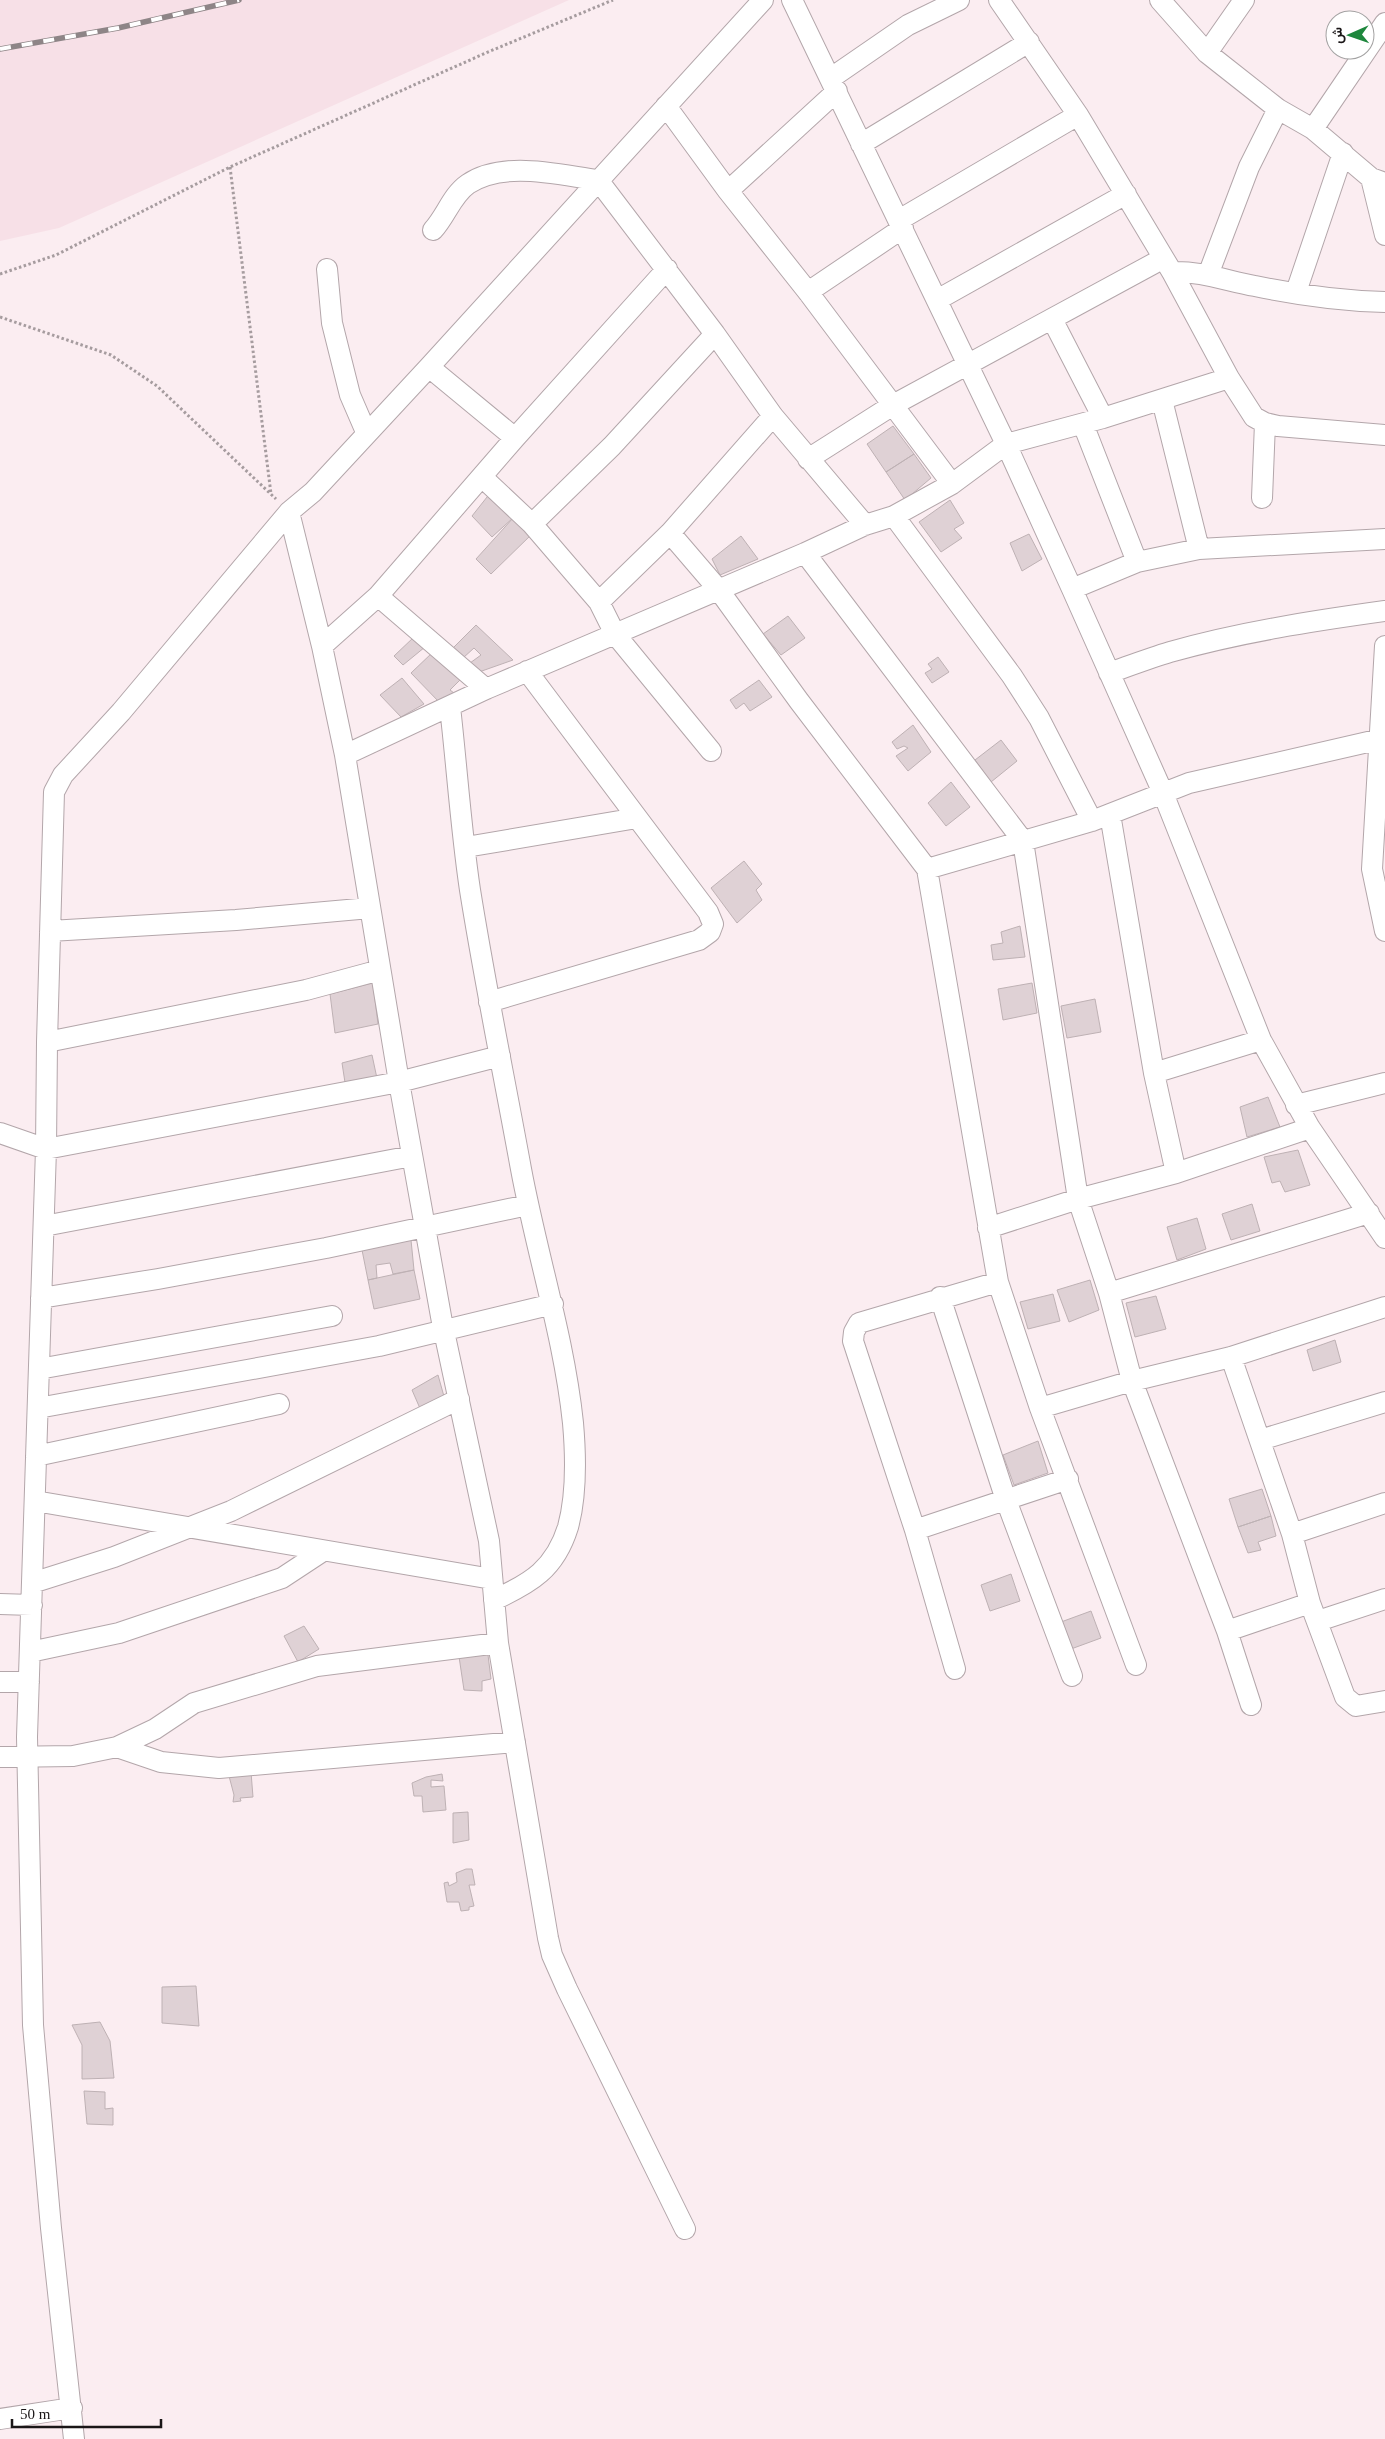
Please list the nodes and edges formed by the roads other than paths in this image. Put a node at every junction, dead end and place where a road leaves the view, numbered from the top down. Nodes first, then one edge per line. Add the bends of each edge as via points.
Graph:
1 (763, 0) edge
2 (792, 0) edge
3 (959, 0) edge
4 (999, 0) edge
5 (1160, 0) edge
6 (1244, 0) edge
7 (1385, 23) edge
8 (1029, 42) junction
9 (1207, 53) junction
10 (834, 84) junction
11 (666, 106) junction
12 (1278, 109) junction
13 (1078, 115) junction
14 (1313, 129) junction
15 (861, 144) junction
16 (1344, 153) junction
17 (598, 180) junction
18 (1378, 181) edge
19 (728, 191) junction
20 (1126, 194) junction
21 (901, 224) junction
22 (434, 230) dead end
23 (1385, 235) edge
24 (1167, 265) junction
25 (327, 269) dead end
26 (667, 269) junction
27 (1208, 275) junction
28 (808, 292) junction
29 (1296, 292) junction
30 (938, 300) junction
31 (1385, 302) edge
32 (1052, 319) junction
33 (715, 334) junction
34 (968, 365) junction
35 (429, 367) junction
36 (1229, 378) junction
37 (1162, 400) junction
38 (893, 405) junction
39 (773, 416) junction
40 (1103, 418) junction
41 (1265, 423) junction
42 (1083, 424) junction
43 (366, 432) junction
44 (1385, 436) edge
45 (515, 438) junction
46 (1006, 444) junction
47 (808, 459) junction
48 (482, 477) junction
49 (952, 484) junction
50 (1262, 498) dead end
51 (289, 512) junction
52 (894, 516) junction
53 (532, 524) junction
54 (865, 525) junction
55 (670, 533) junction
56 (1385, 539) edge
57 (1198, 549) junction
58 (805, 553) junction
59 (1137, 562) junction
60 (718, 589) junction
61 (1072, 589) junction
62 (378, 596) junction
63 (598, 602) junction
64 (1385, 611) edge
65 (615, 634) junction
66 (322, 646) junction
67 (1385, 646) edge
68 (527, 671) junction
69 (1109, 673) junction
70 (486, 689) junction
71 (450, 707) junction
72 (1381, 739) junction
73 (711, 751) dead end
74 (345, 755) junction
75 (1163, 793) junction
76 (1381, 800) edge
77 (1110, 814) junction
78 (637, 818) junction
79 (1092, 821) junction
80 (1023, 841) junction
81 (466, 847) junction
82 (927, 869) junction
83 (370, 908) junction
84 (50, 931) junction
85 (1385, 931) edge
86 (380, 970) junction
87 (490, 1002) junction
88 (1261, 1040) junction
89 (47, 1042) junction
90 (500, 1056) junction
91 (1154, 1073) junction
92 (399, 1082) junction
93 (1385, 1083) edge
94 (1296, 1105) junction
95 (1310, 1128) junction
96 (0, 1133) edge
97 (46, 1149) junction
98 (412, 1156) junction
99 (1176, 1173) junction
100 (1078, 1199) junction
101 (528, 1205) junction
102 (1369, 1213) junction
103 (44, 1226) junction
104 (425, 1226) junction
105 (988, 1228) junction
106 (1385, 1238) edge
107 (998, 1282) junction
108 (1109, 1293) junction
109 (940, 1297) junction
110 (42, 1298) junction
111 (553, 1304) junction
112 (1385, 1307) edge
113 (332, 1316) dead end
114 (444, 1330) junction
115 (1231, 1357) junction
116 (39, 1369) junction
117 (1132, 1381) junction
118 (459, 1399) junction
119 (1385, 1402) edge
120 (279, 1404) dead end
121 (38, 1408) junction
122 (1040, 1408) junction
123 (1260, 1440) junction
124 (36, 1456) junction
125 (1068, 1479) junction
126 (1006, 1500) junction
127 (35, 1501) junction
128 (1385, 1503) edge
129 (186, 1527) junction
130 (915, 1530) junction
131 (1292, 1534) junction
132 (323, 1551) junction
133 (492, 1579) junction
134 (32, 1583) junction
135 (1385, 1599) edge
136 (494, 1600) junction
137 (0, 1604) edge
138 (32, 1604) junction
139 (1314, 1612) junction
140 (1227, 1631) junction
141 (498, 1643) junction
142 (30, 1652) junction
143 (1136, 1665) dead end
144 (955, 1669) dead end
145 (1072, 1676) dead end
146 (0, 1682) edge
147 (29, 1682) junction
148 (1385, 1701) edge
149 (1251, 1705) dead end
150 (515, 1742) junction
151 (117, 1747) junction
152 (0, 1757) edge
153 (28, 1757) junction
154 (685, 2228) dead end
155 (72, 2408) junction
156 (0, 2419) edge
157 (74, 2439) edge

1 - 11 street
2 - 10 street
3 - 10 street via 908,25
4 - 8 street
5 - 9 street
6 - 9 street
7 - 14 street
8 - 13 street
8 - 15 street
9 - 12 street
10 - 15 street
10 - 19 street
11 - 17 street
11 - 19 street
12 - 14 street
12 - 27 street via 1249,167
13 - 20 street
13 - 21 street
14 - 16 street
15 - 21 street
16 - 18 street
16 - 29 street
17 - 22 street via 533,172 494,173 467,184 453,199
17 - 26 street
17 - 35 street
18 - 23 street
19 - 28 street
20 - 24 street
20 - 30 street
21 - 28 street
21 - 30 street
24 - 27 street
24 - 32 street
24 - 36 street
25 - 43 street via 332,323 350,395
26 - 33 street
26 - 45 street
27 - 29 street
28 - 38 street
29 - 31 street via 1341,301
30 - 34 street
32 - 34 street
32 - 40 street
33 - 39 street
33 - 53 street via 612,446
34 - 38 street
34 - 46 street
35 - 43 street
35 - 45 street
36 - 37 street
36 - 41 street via 1254,417
37 - 40 street
37 - 57 street
38 - 47 street
38 - 49 street
39 - 47 street
39 - 55 street
40 - 42 street
41 - 44 street
41 - 50 street
42 - 46 street
42 - 59 street
43 - 51 street via 313,492
45 - 48 street
46 - 49 street
46 - 61 street
47 - 54 street
48 - 53 street
48 - 62 street
49 - 52 street
51 - 66 street
51 - 84 street via 121,712 63,775 54,792
52 - 54 street
52 - 79 street via 1040,718
53 - 63 street
54 - 58 street
55 - 60 street
55 - 63 street
56 - 57 street
57 - 59 street
58 - 60 street
58 - 80 street
59 - 61 street
60 - 65 street
60 - 82 street
61 - 69 street
62 - 66 street
62 - 70 street
63 - 65 street
64 - 69 street via 1228,638 1170,652
65 - 68 street
65 - 73 street
66 - 74 street
67 - 72 street
68 - 70 street
68 - 78 street
69 - 75 street
70 - 71 street
71 - 74 street
71 - 81 street
72 - 75 street via 1245,768 1189,782
72 - 76 street
74 - 83 street
75 - 77 street
75 - 88 street
76 - 85 street via 1372,869
77 - 79 street
77 - 91 street
78 - 81 street
78 - 87 street via 708,912 713,924 710,932 699,940
79 - 80 street
80 - 82 street
80 - 100 street
81 - 87 street
82 - 105 street
83 - 84 street
83 - 86 street
84 - 89 street
86 - 89 street via 306,990
86 - 92 street
87 - 90 street
88 - 91 street
88 - 94 street
89 - 97 street
90 - 92 street
90 - 101 street
91 - 99 street
92 - 97 street
92 - 98 street
93 - 94 street
94 - 95 street
95 - 99 street
95 - 102 street
96 - 97 street
97 - 103 street
98 - 103 street
98 - 104 street
99 - 100 street
100 - 105 street
100 - 108 street
101 - 104 street
101 - 111 street
102 - 106 street
102 - 108 street
103 - 110 street
104 - 110 street via 158,1280
104 - 114 street
105 - 107 street
107 - 109 street
107 - 122 street
108 - 117 street
109 - 126 street
109 - 130 street via 859,1323 853,1341
110 - 116 street
111 - 114 street
111 - 136 street via 568,1375 575,1449 574,1489 568,1527 552,1560 538,1576 525,1586
112 - 115 street
113 - 116 street
114 - 118 street
114 - 121 street via 379,1346
115 - 117 street
115 - 123 street
116 - 121 street
117 - 122 street
117 - 140 street
118 - 129 street via 231,1511
118 - 133 street via 489,1540
119 - 123 street
120 - 124 street
121 - 124 street
122 - 125 street
123 - 131 street
124 - 127 street
125 - 126 street
125 - 143 street
126 - 130 street
126 - 145 street
127 - 129 street
127 - 134 street
128 - 131 street
129 - 132 street
129 - 134 street via 114,1557
130 - 144 street
131 - 139 street
132 - 133 street
132 - 142 street via 282,1578 118,1633
133 - 136 street
134 - 138 street
135 - 139 street
136 - 141 street
137 - 138 street
138 - 142 street
139 - 140 street
139 - 148 street via 1345,1697 1356,1706
140 - 149 street
141 - 150 street
141 - 151 street via 317,1666 194,1703 155,1729
142 - 147 street
146 - 147 street
147 - 153 street
150 - 151 street via 219,1768 161,1762
150 - 154 street via 552,1954
151 - 153 street via 73,1756
152 - 153 street
153 - 155 street via 33,2025 50,2228
155 - 156 street
155 - 157 street

